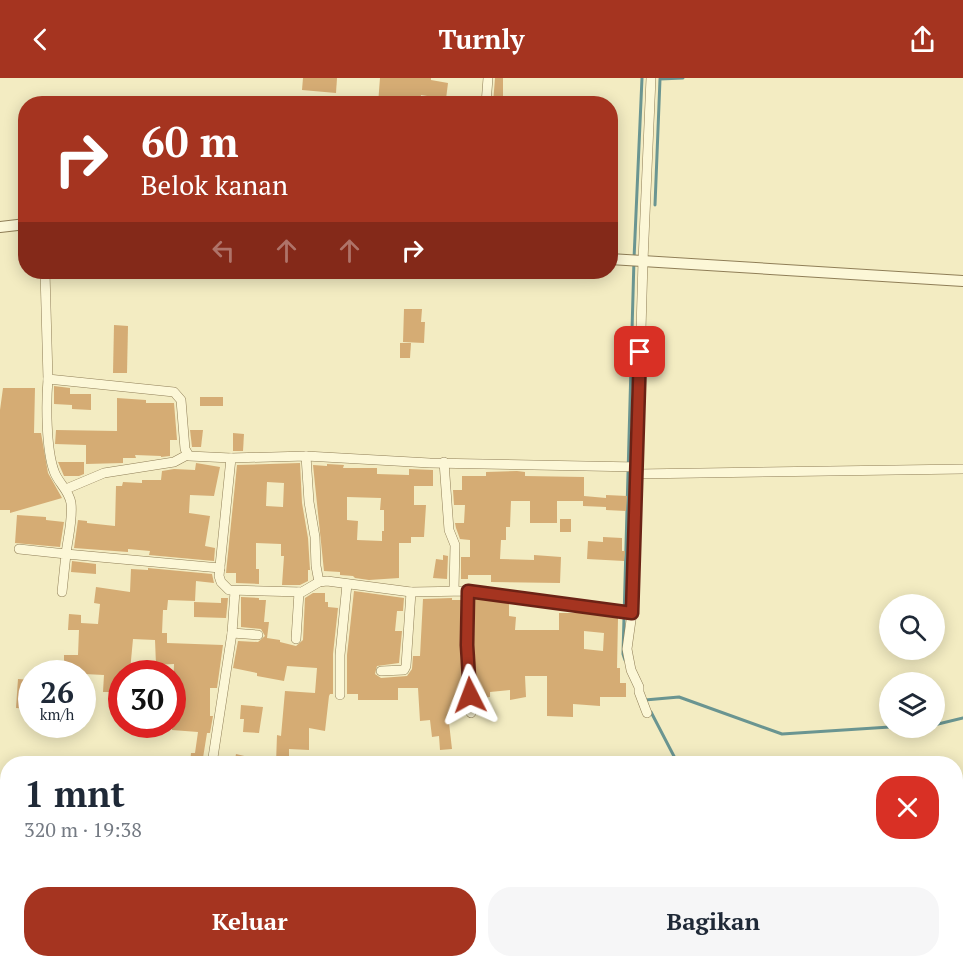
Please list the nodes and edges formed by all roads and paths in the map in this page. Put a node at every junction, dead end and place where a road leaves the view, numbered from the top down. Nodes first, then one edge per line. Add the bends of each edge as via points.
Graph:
1 (489, 78) edge
2 (651, 78) edge
3 (487, 96) edge
4 (18, 225) edge
5 (0, 227) edge
6 (618, 259) edge
7 (643, 261) junction
8 (45, 279) edge
9 (963, 281) edge
10 (48, 379) junction
11 (187, 455) junction
12 (306, 456) junction
13 (231, 458) junction
14 (444, 462) junction
15 (633, 469) junction
16 (963, 469) edge
17 (66, 489) junction
18 (19, 549) dead end
19 (66, 554) junction
20 (220, 568) junction
21 (319, 582) junction
22 (347, 584) junction
23 (454, 590) junction
24 (235, 591) junction
25 (468, 591) junction
26 (62, 592) dead end
27 (299, 592) junction
28 (411, 592) junction
29 (626, 612) junction
30 (232, 633) junction
31 (258, 635) dead end
32 (296, 639) dead end
33 (381, 671) dead end
34 (340, 695) dead end
35 (646, 712) dead end
36 (471, 713) dead end
37 (213, 756) edge

1 - 3 street
2 - 7 street
4 - 5 street
6 - 7 street
7 - 9 street
7 - 15 street
8 - 10 street
10 - 11 street via 178,394
10 - 17 street via 49,447 55,474
11 - 13 street
11 - 17 street via 174,462 104,473
12 - 13 street
12 - 14 street
12 - 21 street
13 - 20 street
14 - 15 street
14 - 23 street via 449,530 455,545
15 - 16 street
15 - 29 street
17 - 19 street via 71,511
18 - 19 street
19 - 20 street
19 - 26 street
20 - 24 street via 221,582
21 - 22 street
21 - 27 street
22 - 28 street
22 - 34 street
23 - 25 street
23 - 28 street
24 - 27 street
24 - 30 street
25 - 29 street
25 - 36 street
27 - 32 street
28 - 33 street via 406,666 399,671
29 - 35 street via 628,660
30 - 31 street
30 - 37 street

